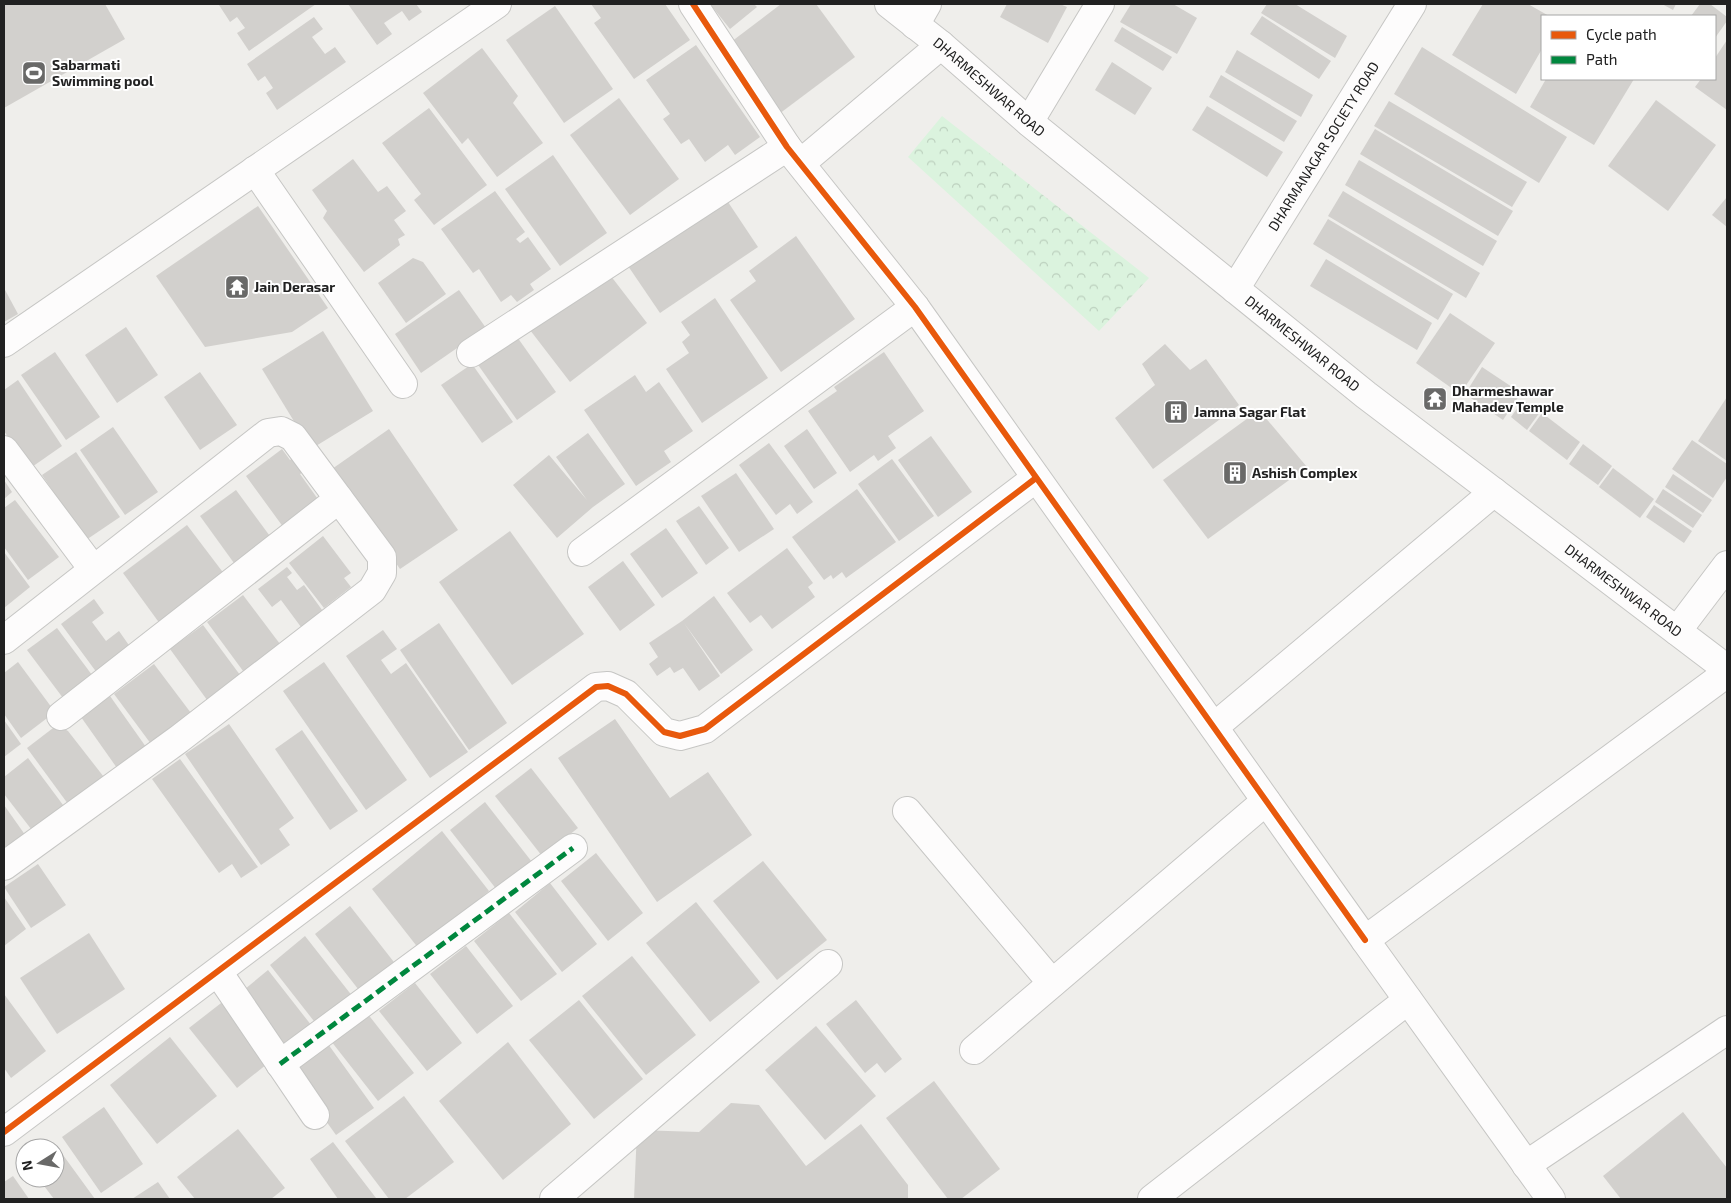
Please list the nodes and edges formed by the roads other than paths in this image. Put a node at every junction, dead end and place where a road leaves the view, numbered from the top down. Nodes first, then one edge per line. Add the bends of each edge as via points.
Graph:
1 (497, 4) edge
2 (694, 4) edge
3 (889, 4) edge
4 (1100, 4) edge
5 (1412, 4) edge
6 (921, 14) edge
7 (940, 45) junction
8 (1029, 122) junction
9 (794, 155) junction
10 (255, 170) junction
11 (1235, 289) junction
12 (915, 307) junction
13 (4, 343) edge
14 (471, 353) dead end
15 (403, 384) dead end
16 (4, 450) edge
17 (1036, 478) junction
18 (1494, 492) junction
19 (340, 499) junction
20 (582, 552) dead end
21 (1727, 565) edge
22 (93, 570) junction
23 (1677, 631) junction
24 (4, 640) edge
25 (1727, 669) edge
26 (1727, 673) edge
27 (61, 716) dead end
28 (1214, 727) junction
29 (1266, 801) junction
30 (907, 811) dead end
31 (573, 848) dead end
32 (4, 866) edge
33 (1365, 940) junction
34 (828, 964) dead end
35 (218, 972) junction
36 (1052, 983) junction
37 (1408, 1000) junction
38 (1727, 1030) edge
39 (974, 1050) dead end
40 (280, 1064) junction
41 (315, 1116) dead end
42 (4, 1132) edge
43 (1526, 1165) junction
44 (554, 1199) edge
45 (1152, 1199) edge
46 (1551, 1199) edge

1 - 10 street
2 - 9 street
3 - 6 street, DHARMESHWAR ROAD
4 - 8 street
5 - 11 street, DHARMANAGAR SOCIETY ROAD
6 - 7 street, DHARMESHWAR ROAD
7 - 8 street, DHARMESHWAR ROAD
7 - 9 street
8 - 11 street, DHARMESHWAR ROAD
9 - 12 street
9 - 14 street
10 - 13 street
10 - 15 street
11 - 18 street, DHARMESHWAR ROAD via 1366,395
12 - 17 street
12 - 20 street
16 - 22 street
17 - 28 street
17 - 35 street via 706,729 680,736 664,732 626,694 608,686 596,687
18 - 23 street, DHARMESHWAR ROAD
18 - 28 street
19 - 22 street via 292,437 281,431 268,433
19 - 27 street
19 - 32 street via 382,557 382,572 372,590 179,739
21 - 23 street
22 - 24 street
23 - 25 street, DHARMESHWAR ROAD
26 - 33 street
28 - 29 street
29 - 33 street
29 - 36 street
30 - 36 street
31 - 40 street
33 - 37 street
34 - 44 street
35 - 40 street
35 - 42 street
36 - 39 street
37 - 43 street
37 - 45 street
38 - 43 street
40 - 41 street
43 - 46 street

